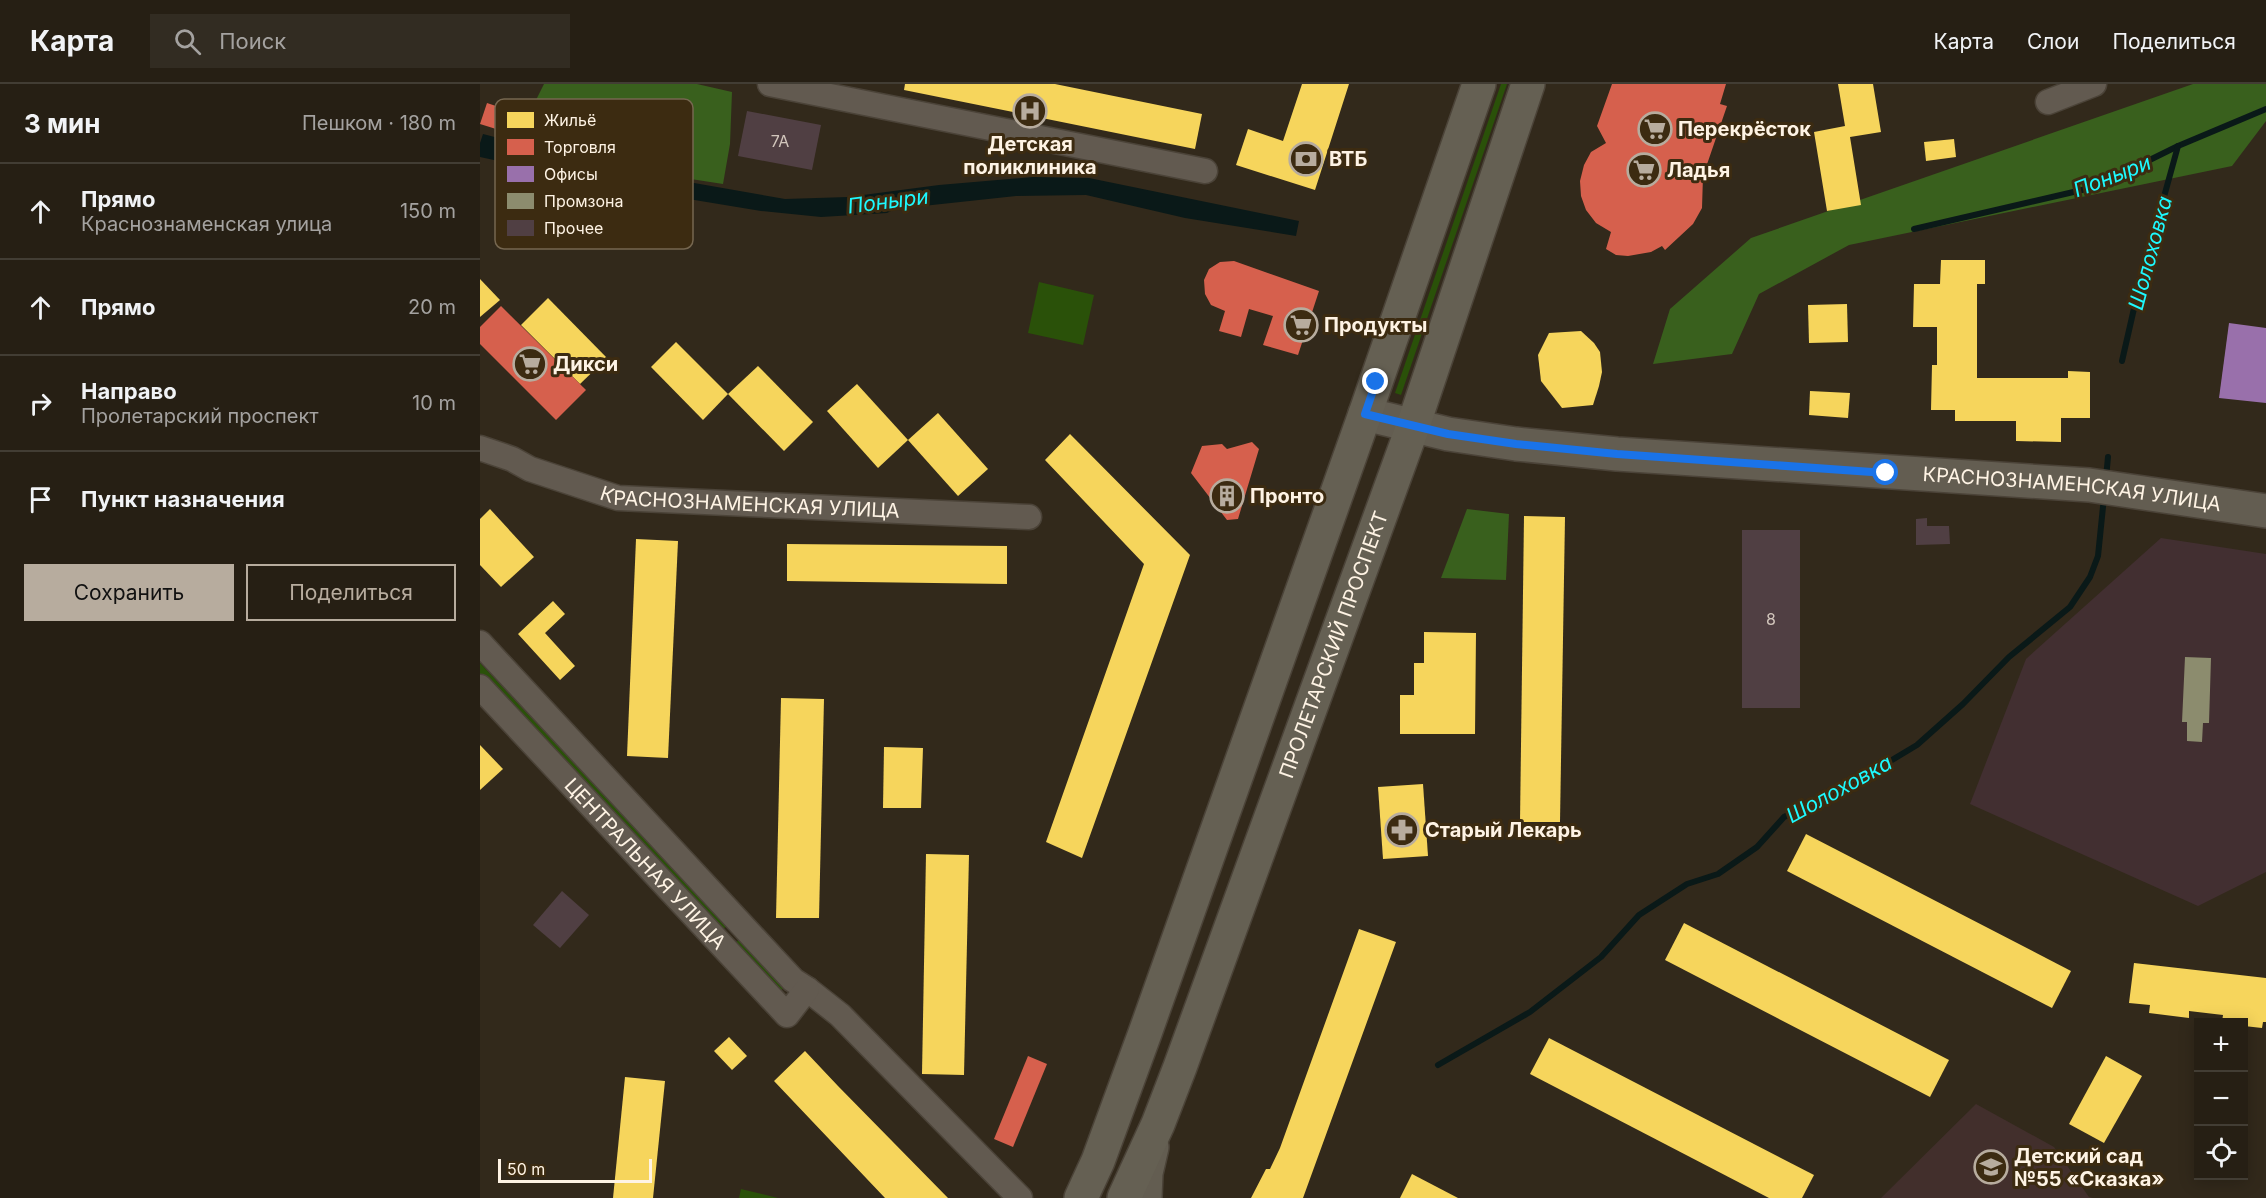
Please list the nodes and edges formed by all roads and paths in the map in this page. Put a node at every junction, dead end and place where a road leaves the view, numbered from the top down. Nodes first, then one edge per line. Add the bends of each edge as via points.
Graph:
1 (770, 84) edge
2 (1479, 84) edge
3 (1528, 84) edge
4 (2094, 84) edge
5 (2048, 102) dead end
6 (1206, 171) dead end
7 (1365, 414) junction
8 (1413, 426) junction
9 (480, 448) edge
10 (2266, 511) edge
11 (1029, 517) dead end
12 (480, 643) edge
13 (480, 687) edge
14 (807, 988) junction
15 (1158, 1124) junction
16 (1020, 1198) edge
17 (1082, 1198) edge
18 (1124, 1198) edge
19 (1145, 1198) edge

1 - 6 street
2 - 7 main road
3 - 8 main road, ПРОЛЕТАРСКИЙ ПРОСПЕКТ
4 - 5 street
7 - 8 street, КРАСНОЗНАМЕНСКАЯ УЛИЦА
7 - 17 main road via 1145,1033
8 - 10 street, КРАСНОЗНАМЕНСКАЯ УЛИЦА via 1516,444 1617,454 2089,485
8 - 15 main road, ПРОЛЕТАРСКИЙ ПРОСПЕКТ
9 - 11 street, КРАСНОЗНАМЕНСКАЯ УЛИЦА via 618,498
12 - 14 street, ЦЕНТРАЛЬНАЯ УЛИЦА via 793,980
13 - 14 street, ЦЕНТРАЛЬНАЯ УЛИЦА via 787,1015
14 - 16 street, ЦЕНТРАЛЬНАЯ УЛИЦА via 840,1016
15 - 18 main road, ПРОЛЕТАРСКИЙ ПРОСПЕКТ
15 - 19 street via 1146,1173

